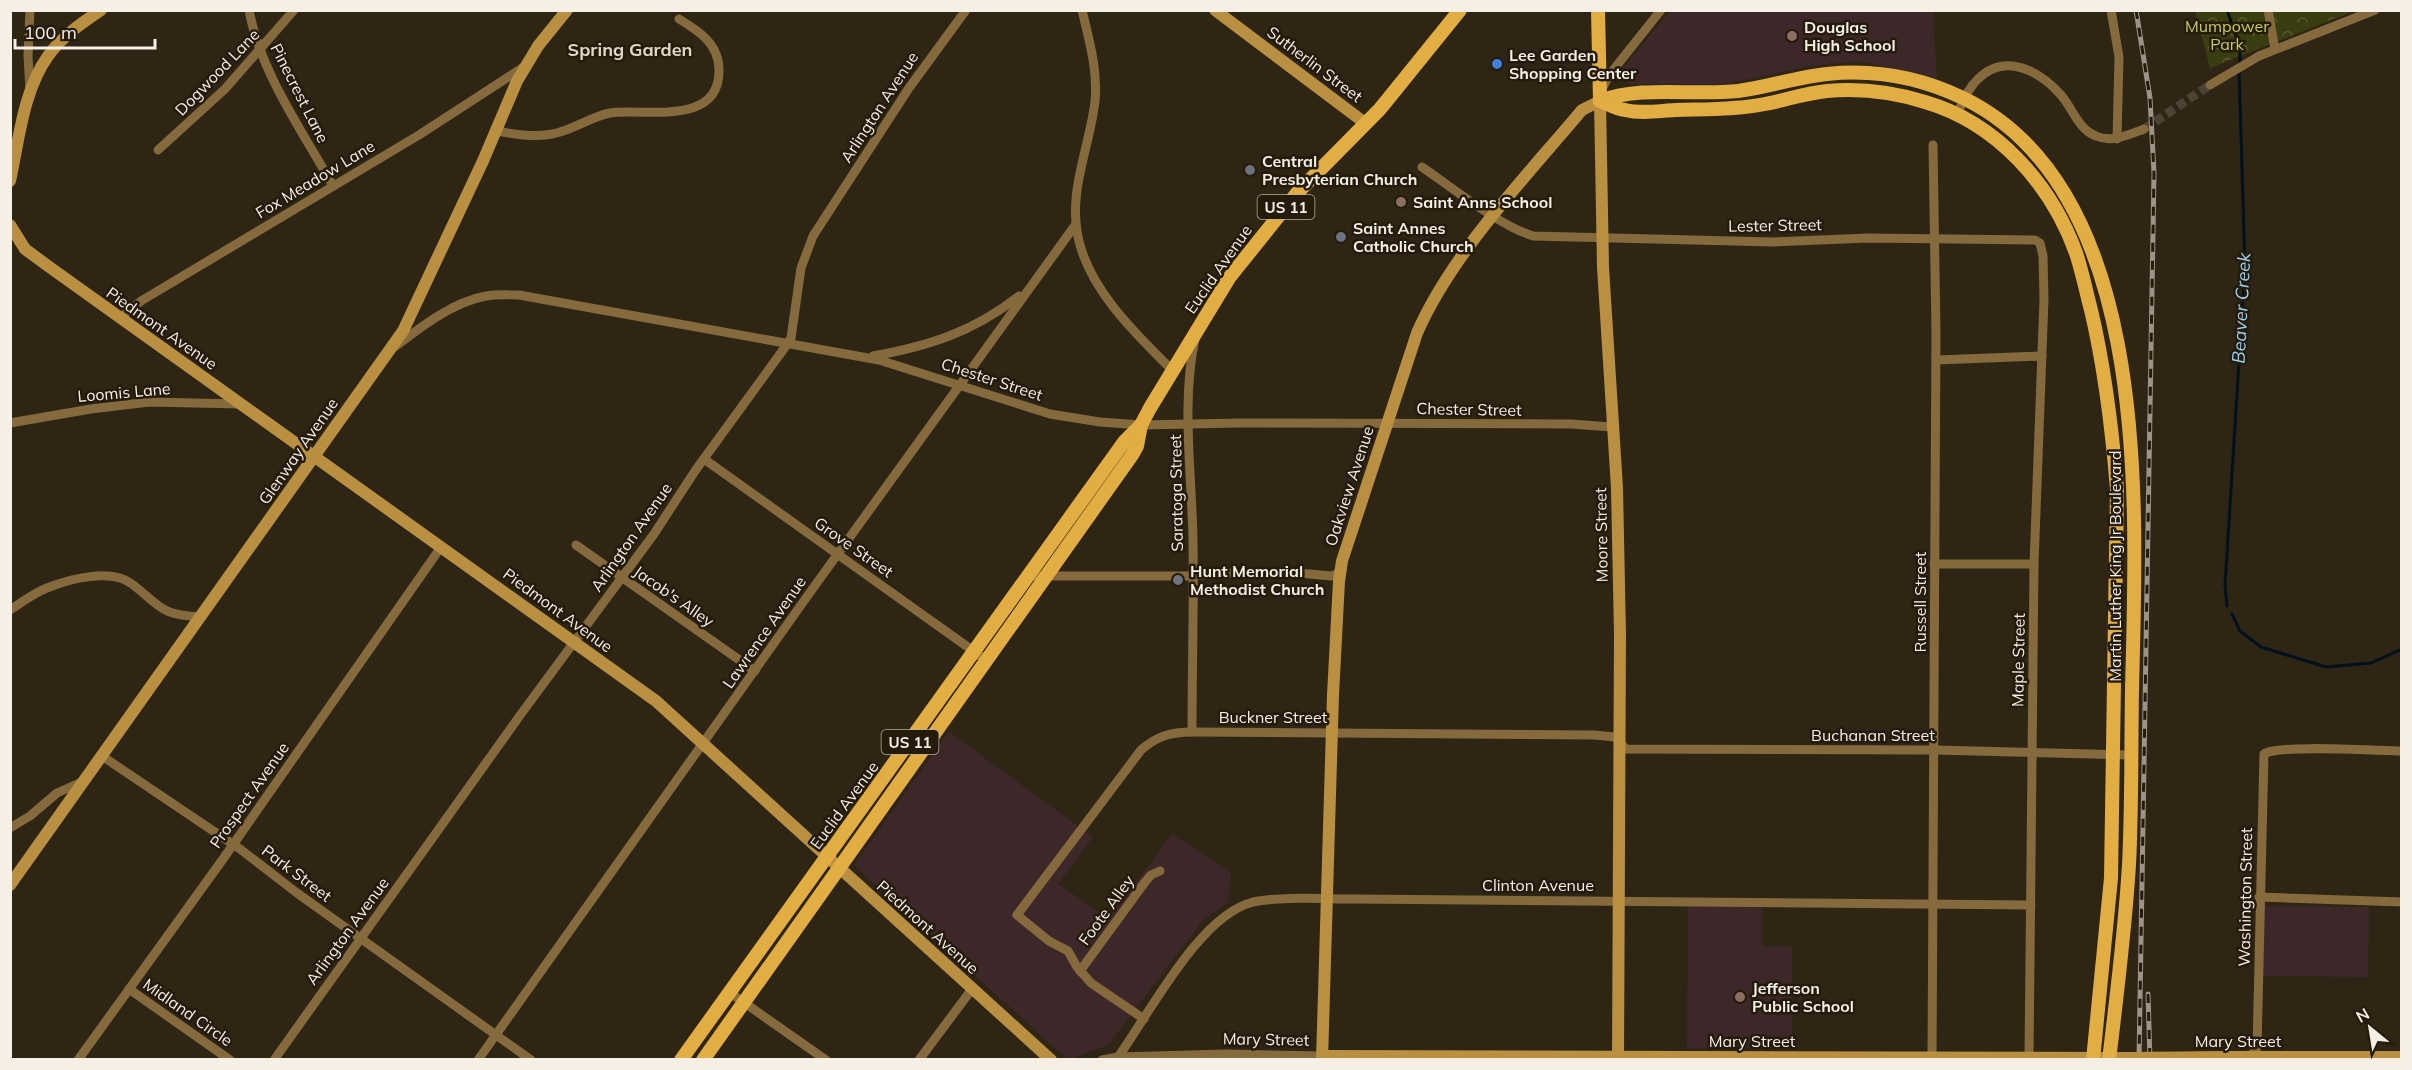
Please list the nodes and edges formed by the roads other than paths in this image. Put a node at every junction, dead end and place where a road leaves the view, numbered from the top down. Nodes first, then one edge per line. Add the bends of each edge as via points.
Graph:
1 (30, 10) edge
2 (101, 10) edge
3 (249, 10) edge
4 (294, 10) edge
5 (567, 10) edge
6 (966, 10) edge
7 (1082, 10) edge
8 (1215, 10) edge
9 (1460, 10) edge
10 (1598, 10) edge
11 (1661, 10) edge
12 (2111, 10) edge
13 (2268, 10) edge
14 (2375, 10) edge
15 (679, 19) dead end
16 (2274, 50) junction
17 (260, 51) junction
18 (525, 66) junction
19 (2210, 85) tunnel mouth
20 (30, 92) junction
21 (1965, 99) junction
22 (1600, 100) junction
23 (1957, 114) junction
24 (1365, 123) junction
25 (2144, 129) tunnel mouth
26 (496, 131) junction
27 (2117, 139) junction
28 (1933, 145) dead end
29 (158, 150) dead end
30 (1422, 167) dead end
31 (10, 181) edge
32 (333, 186) junction
33 (1494, 216) junction
34 (1076, 224) junction
35 (12, 231) edge
36 (1602, 239) junction
37 (1935, 239) junction
38 (2043, 263) joint
39 (1030, 286) junction
40 (120, 318) junction
41 (1198, 326) junction
42 (788, 343) junction
43 (386, 355) junction
44 (2042, 356) junction
45 (867, 357) junction
46 (1936, 360) junction
47 (1172, 370) junction
48 (959, 385) junction
49 (242, 404) junction
50 (10, 423) edge
51 (1387, 424) junction
52 (1141, 425) junction
53 (1190, 425) junction
54 (1612, 427) junction
55 (315, 456) junction
56 (704, 459) junction
57 (1089, 503) junction
58 (576, 545) dead end
59 (441, 547) junction
60 (837, 554) junction
61 (1934, 564) junction
62 (2034, 564) junction
63 (1340, 573) junction
64 (1030, 576) junction
65 (1046, 576) junction
66 (1192, 576) junction
67 (622, 577) junction
68 (10, 610) edge
69 (201, 617) junction
70 (574, 642) junction
71 (981, 656) junction
72 (755, 671) junction
73 (926, 720) junction
74 (937, 729) junction
75 (1192, 732) junction
76 (1332, 732) junction
77 (1618, 741) junction
78 (703, 743) junction
79 (1934, 750) junction
80 (2402, 751) edge
81 (2032, 752) junction
82 (2114, 753) junction
83 (2131, 754) junction
84 (102, 756) junction
85 (86, 780) junction
86 (10, 828) edge
87 (233, 844) junction
88 (827, 856) junction
89 (841, 869) junction
90 (1160, 871) dead end
91 (10, 885) edge
92 (2259, 897) junction
93 (1328, 899) junction
94 (1618, 901) junction
95 (2402, 902) edge
96 (1934, 904) junction
97 (2031, 905) junction
98 (361, 938) junction
99 (1080, 971) junction
100 (129, 989) junction
101 (972, 989) junction
102 (729, 992) junction
103 (744, 1002) junction
104 (1144, 1019) junction
105 (496, 1034) junction
106 (1211, 1057) edge
107 (2029, 1057) junction
108 (2402, 1057) edge
109 (1117, 1058) edge
110 (1323, 1058) edge
111 (1618, 1058) edge
112 (1932, 1058) edge
113 (2093, 1058) edge
114 (2110, 1058) edge
115 (2319, 1058) edge
116 (78, 1059) edge
117 (230, 1059) edge
118 (274, 1059) edge
119 (478, 1059) edge
120 (531, 1059) edge
121 (681, 1059) edge
122 (704, 1059) edge
123 (826, 1059) edge
124 (920, 1059) edge
125 (1051, 1059) edge
126 (1102, 1059) edge
127 (1774, 1059) edge
128 (2248, 1059) edge

1 - 20 street
2 - 20 street via 58,43
3 - 17 street, Pinecrest Lane
4 - 17 street, Dogwood Lane
5 - 18 street, Glenway Avenue
6 - 42 street, Arlington Avenue via 914,80 813,236 800,274
7 - 34 street via 1096,88 1078,184
8 - 24 street, Sutherlin Street
9 - 24 main road, Euclid Avenue / US 11
10 - 22 main road, Moore Street
11 - 22 street via 1610,74
12 - 27 street via 2118,57
13 - 16 street
14 - 16 street
15 - 26 street via 709,41 718,58 718,81 703,103 672,112 610,114 540,136
16 - 19 street
17 - 29 street, Dogwood Lane via 206,108
17 - 32 street, Pinecrest Lane
18 - 26 street, Glenway Avenue
18 - 32 street, Fox Meadow Lane
20 - 31 street
21 - 22 main road, Martin Luther King Jr Boulevard via 1918,81 1850,72 1734,91 1625,93
21 - 23 street
21 - 27 street via 1985,72 2006,65 2024,67 2052,86 2086,130 2102,138
21 - 83 main road, Martin Luther King Jr Boulevard via 2022,140 2063,188 2086,234 2110,316 2128,409 2134,480
22 - 23 main road, Martin Luther King Jr Boulevard via 1624,110 1642,112 1738,108 1817,92 1849,90 1894,94
22 - 33 street, Oakview Avenue via 1582,110
22 - 36 street, Moore Street
23 - 82 main road, Martin Luther King Jr Boulevard via 2009,151 2048,195 2077,256 2101,351 2113,434 2118,522
24 - 41 main road, Euclid Avenue / US 11 via 1273,221
25 - 27 street
26 - 43 street, Glenway Avenue via 403,331
28 - 37 street, Russell Street
30 - 33 street
32 - 40 street, Fox Meadow Lane via 141,301
33 - 36 street, Lester Street via 1533,236
33 - 51 street, Oakview Avenue via 1452,269 1427,309
34 - 39 street, Lawrence Avenue
34 - 47 street via 1083,254 1098,284
35 - 40 street, Piedmont Avenue via 33,255
36 - 37 street, Lester Street via 1773,243
36 - 54 street, Moore Street
37 - 38 street, Lester Street via 2035,240 2041,245
37 - 46 street, Russell Street
38 - 44 street, Maple Street
39 - 45 street via 1007,306 958,333 917,348
39 - 48 street, Lawrence Avenue
40 - 49 street, Piedmont Avenue
41 - 47 main road, Euclid Avenue / US 11
41 - 53 street, Saratoga Street via 1190,373
42 - 43 street, Chester Street via 498,294 463,303 413,332
42 - 45 street, Chester Street
42 - 56 street, Arlington Avenue
43 - 55 street, Glenway Avenue
44 - 46 street
44 - 62 street, Maple Street
45 - 48 street, Chester Street
46 - 61 street, Russell Street
47 - 52 main road, Euclid Avenue / US 11
48 - 52 street, Chester Street via 1050,414
48 - 60 street, Lawrence Avenue
49 - 50 street, Loomis Lane via 148,402
49 - 55 street, Piedmont Avenue
51 - 53 street, Chester Street
51 - 54 street, Chester Street
51 - 63 street, Oakview Avenue
52 - 53 street, Chester Street
52 - 57 main road, Euclid Avenue / US 11 via 1132,455
53 - 66 street, Saratoga Street
54 - 77 street, Moore Street via 1620,634
55 - 59 street, Piedmont Avenue
55 - 69 street, Glenway Avenue
56 - 60 street, Grove Street
56 - 67 street, Arlington Avenue
57 - 64 main road, Euclid Avenue / US 11
57 - 65 main road, Euclid Avenue / US 11
58 - 67 street, Jacob's Alley
59 - 70 street, Piedmont Avenue
59 - 87 street, Prospect Avenue
60 - 71 street, Grove Street
60 - 72 street, Lawrence Avenue
61 - 62 street
61 - 79 street, Russell Street
62 - 81 street, Maple Street
63 - 66 street
63 - 76 street, Oakview Avenue
64 - 65 street
64 - 71 main road, Euclid Avenue / US 11
65 - 66 street
65 - 71 main road, Euclid Avenue / US 11
66 - 75 street, Saratoga Street
67 - 70 street, Arlington Avenue
67 - 72 street, Jacob's Alley
68 - 69 street via 46,588 102,574 132,584 164,611
69 - 84 street, Glenway Avenue
70 - 78 street, Piedmont Avenue via 656,701
70 - 98 street, Arlington Avenue
71 - 73 main road, Euclid Avenue / US 11
71 - 74 main road, Euclid Avenue / US 11
72 - 78 street, Lawrence Avenue
73 - 74 street
73 - 88 main road, Euclid Avenue / US 11
74 - 89 main road, Euclid Avenue / US 11
75 - 76 street, Buckner Street
75 - 99 street, Buckner Street via 1165,735 1141,750 1018,913 1019,919 1068,951
76 - 77 street, Buckner Street via 1594,735 1615,737
76 - 93 street, Oakview Avenue
77 - 79 street, Buchanan Street via 1626,749
77 - 94 street, Moore Street
78 - 88 street, Piedmont Avenue
78 - 105 street, Lawrence Avenue
79 - 81 street, Buchanan Street
79 - 96 street, Russell Street
80 - 92 street, Washington Street via 2286,750 2264,754
81 - 82 street, Buchanan Street
81 - 97 street, Maple Street
82 - 83 street, Buchanan Street
82 - 113 main road, Martin Luther King Jr Boulevard via 2111,888
83 - 114 main road, Martin Luther King Jr Boulevard via 2123,950
84 - 85 street, Glenway Avenue
84 - 87 street, Park Street
85 - 86 street via 57,793
85 - 91 street, Glenway Avenue
87 - 98 street, Park Street
87 - 100 street, Prospect Avenue
88 - 89 street, Piedmont Avenue
88 - 102 main road, Euclid Avenue / US 11
89 - 101 street, Piedmont Avenue
89 - 103 main road, Euclid Avenue / US 11
90 - 99 street, Foote Alley via 1145,882
92 - 95 street
92 - 128 street, Washington Street via 2257,1048
93 - 94 street, Clinton Avenue
93 - 104 street, Clinton Avenue via 1256,902 1226,915 1199,941
93 - 110 street, Oakview Avenue
94 - 96 street, Clinton Avenue
94 - 111 street, Moore Street
96 - 97 street, Clinton Avenue
96 - 112 street, Russell Street
97 - 107 street, Maple Street
98 - 105 street, Park Street
98 - 118 street, Arlington Avenue
99 - 104 street
100 - 116 street, Prospect Avenue
100 - 117 street, Midland Circle
101 - 124 street
101 - 125 street, Piedmont Avenue
102 - 103 street
102 - 121 main road, Euclid Avenue / US 11
103 - 122 main road, Euclid Avenue / US 11
103 - 123 street
104 - 109 street, Clinton Avenue
105 - 119 street, Lawrence Avenue
105 - 120 street, Park Street
106 - 109 street, Mary Street
106 - 110 street, Mary Street
107 - 112 street, Mary Street
107 - 113 street, Mary Street
108 - 115 street, Mary Street
109 - 126 street, Mary Street
110 - 111 street, Mary Street
111 - 127 street, Mary Street
112 - 127 street, Mary Street
113 - 114 street, Mary Street
114 - 128 street, Mary Street, bridge
115 - 128 street, Mary Street

